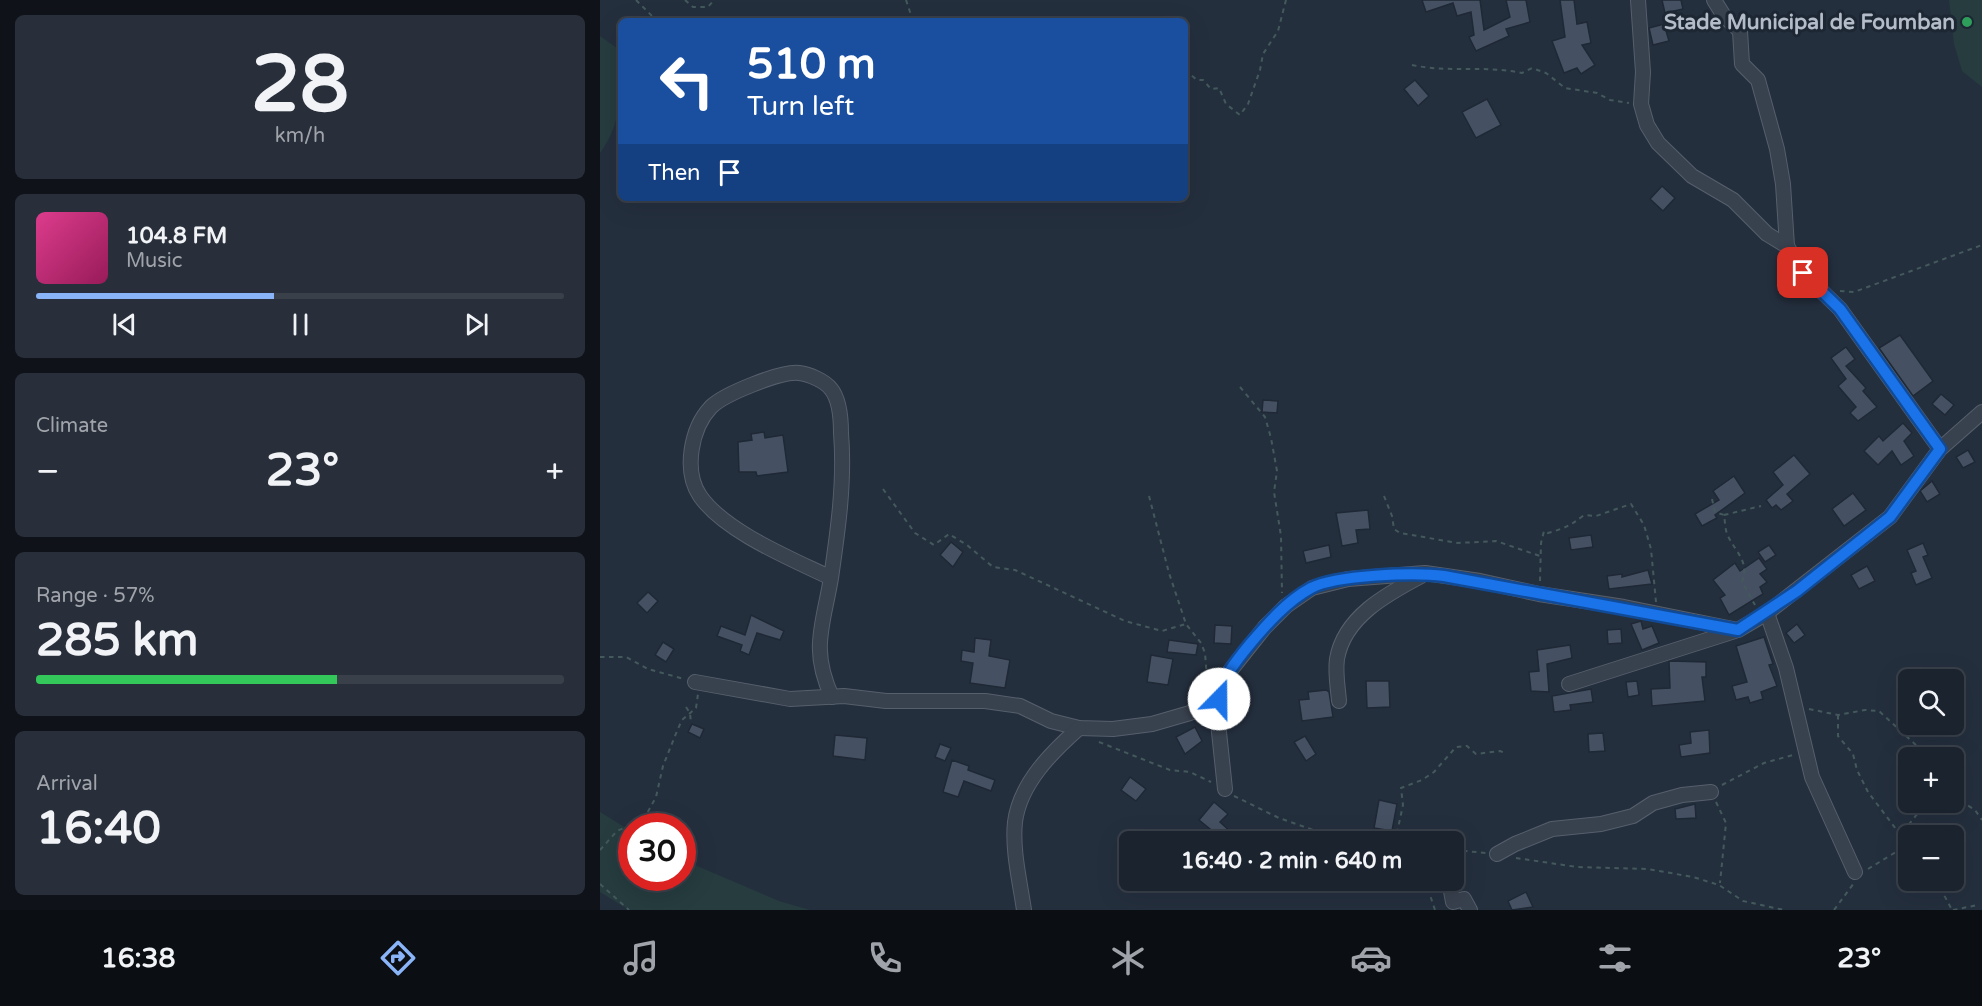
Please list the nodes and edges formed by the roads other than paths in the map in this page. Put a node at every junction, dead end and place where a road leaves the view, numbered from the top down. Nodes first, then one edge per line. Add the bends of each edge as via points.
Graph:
1 (1638, 0) edge
2 (1713, 0) edge
3 (1786, 246) junction
4 (1982, 412) edge
5 (1940, 449) junction
6 (1425, 573) junction
7 (831, 578) junction
8 (1767, 613) junction
9 (1738, 630) junction
10 (696, 682) road end
11 (1569, 684) dead end
12 (1221, 685) junction
13 (832, 697) junction
14 (1339, 701) dead end
15 (1079, 728) junction
16 (1225, 789) dead end
17 (1711, 792) road end
18 (1497, 854) road end
19 (1855, 872) road end
20 (1452, 891) edge
21 (1023, 910) edge
22 (1470, 910) edge

1 - 3 street via 1641,104 1647,125 1658,143 1692,176 1733,200 1767,234
2 - 3 street via 1740,31 1742,64 1758,80 1784,184
3 - 5 street via 1803,273 1840,309
4 - 5 street
5 - 8 street via 1890,517
6 - 9 street
6 - 12 street via 1312,588 1286,606 1246,649
6 - 14 street via 1380,599 1351,628 1337,660
7 - 7 street via 843,460 840,419 831,389 816,378 785,374 724,397 704,416 693,443 692,478 700,496 736,528
7 - 13 street via 819,642 820,667
8 - 9 street
8 - 19 street via 1782,651 1816,787
9 - 11 street
10 - 13 street via 790,699
12 - 15 street via 1203,705 1172,719 1113,729
12 - 16 street via 1217,713
13 - 15 street via 985,701 1020,706 1051,721
15 - 21 street via 1043,762 1015,821
17 - 18 street via 1653,803 1633,816 1601,824 1552,829
20 - 22 street via 1454,902 1464,899

